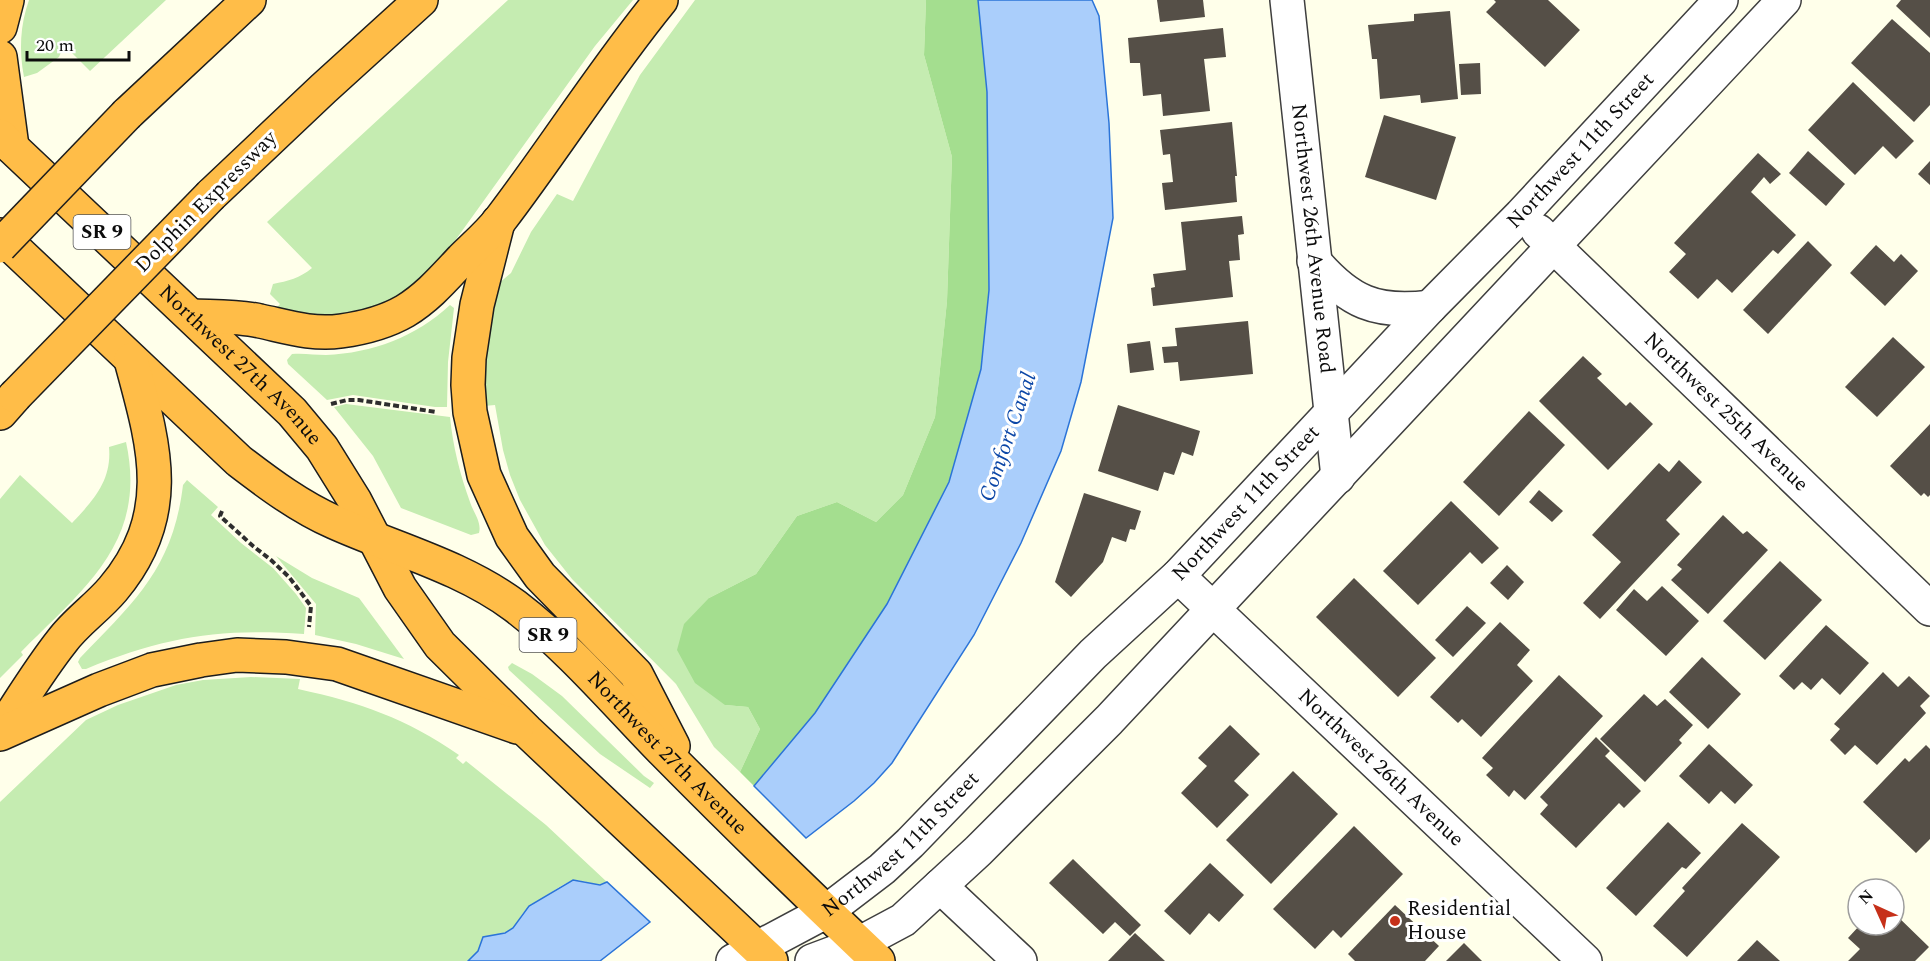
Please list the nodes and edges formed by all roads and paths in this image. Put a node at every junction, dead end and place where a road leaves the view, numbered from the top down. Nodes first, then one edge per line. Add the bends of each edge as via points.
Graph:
1 (7, 0) edge
2 (249, 0) edge
3 (421, 0) edge
4 (660, 0) edge
5 (1287, 0) edge
6 (1721, 0) edge
7 (1784, 0) edge
8 (0, 27) edge
9 (0, 57) edge
10 (6, 142) edge
11 (1521, 214) junction
12 (498, 222) junction
13 (0, 235) edge
14 (0, 246) edge
15 (1554, 247) junction
16 (1314, 261) junction
17 (1430, 307) junction
18 (192, 316) junction
19 (130, 359) junction
20 (330, 404) dead end
21 (8, 405) edge
22 (441, 412) dead end
23 (1330, 413) junction
24 (1338, 477) junction
25 (222, 511) dead end
26 (374, 539) junction
27 (1178, 576) junction
28 (1930, 609) edge
29 (1212, 610) junction
30 (308, 634) dead end
31 (527, 731) junction
32 (0, 733) edge
33 (689, 777) junction
34 (940, 886) junction
35 (827, 911) junction
36 (869, 952) edge
37 (754, 957) edge
38 (812, 961) edge
39 (1020, 961) edge
40 (1585, 961) edge

1 - 8 highway
2 - 14 highway, bridge via 127,114
3 - 21 highway, Dolphin Expressway, bridge via 211,195
4 - 12 highway
5 - 16 street, Northwest 26th Avenue Road
6 - 11 street, Northwest 11th Street
7 - 15 street, Northwest 11th Street
9 - 10 highway
10 - 18 highway, Northwest 27th Avenue / SR 9
11 - 15 street, Northwest 25th Avenue
11 - 17 street, Northwest 11th Street
12 - 18 highway via 426,297 385,321 316,332 259,320
12 - 33 highway via 477,305 469,358 470,412 484,475 512,537 531,563 636,674
13 - 19 highway, Northwest 27th Avenue / SR 9
15 - 24 street, Northwest 11th Street
15 - 28 street, Northwest 25th Avenue
16 - 17 street via 1338,287 1364,302 1400,309
16 - 23 street, Northwest 26th Avenue Road
17 - 23 street, Northwest 11th Street
18 - 26 highway, Northwest 27th Avenue / SR 9 via 292,412 322,448
19 - 26 highway, Northwest 27th Avenue / SR 9 via 270,485 331,521
19 - 32 highway via 154,457 155,482 148,524 140,546 118,582 62,640
20 - 22 path via 359,400
23 - 24 street, Northwest 26th Avenue Road
23 - 27 street, Northwest 11th Street
24 - 29 street, Northwest 11th Street
25 - 30 path via 220,516 277,565 311,606
26 - 31 highway, Northwest 27th Avenue / SR 9 via 400,588 440,645
26 - 33 highway, Northwest 27th Avenue / SR 9 via 443,566 513,605 561,647
27 - 29 street, Northwest 26th Avenue
27 - 35 street, Northwest 11th Street via 1086,662 910,843
29 - 34 street, Northwest 11th Street via 1101,728
29 - 40 street, Northwest 26th Avenue
31 - 32 highway via 337,664 237,655 152,670
31 - 37 highway, Northwest 27th Avenue / SR 9
33 - 35 highway, Northwest 27th Avenue / SR 9
34 - 36 street, Northwest 11th Street
34 - 39 street
35 - 36 highway, Northwest 27th Avenue / SR 9
35 - 37 street, Northwest 11th Street
36 - 38 street, Northwest 11th Street

